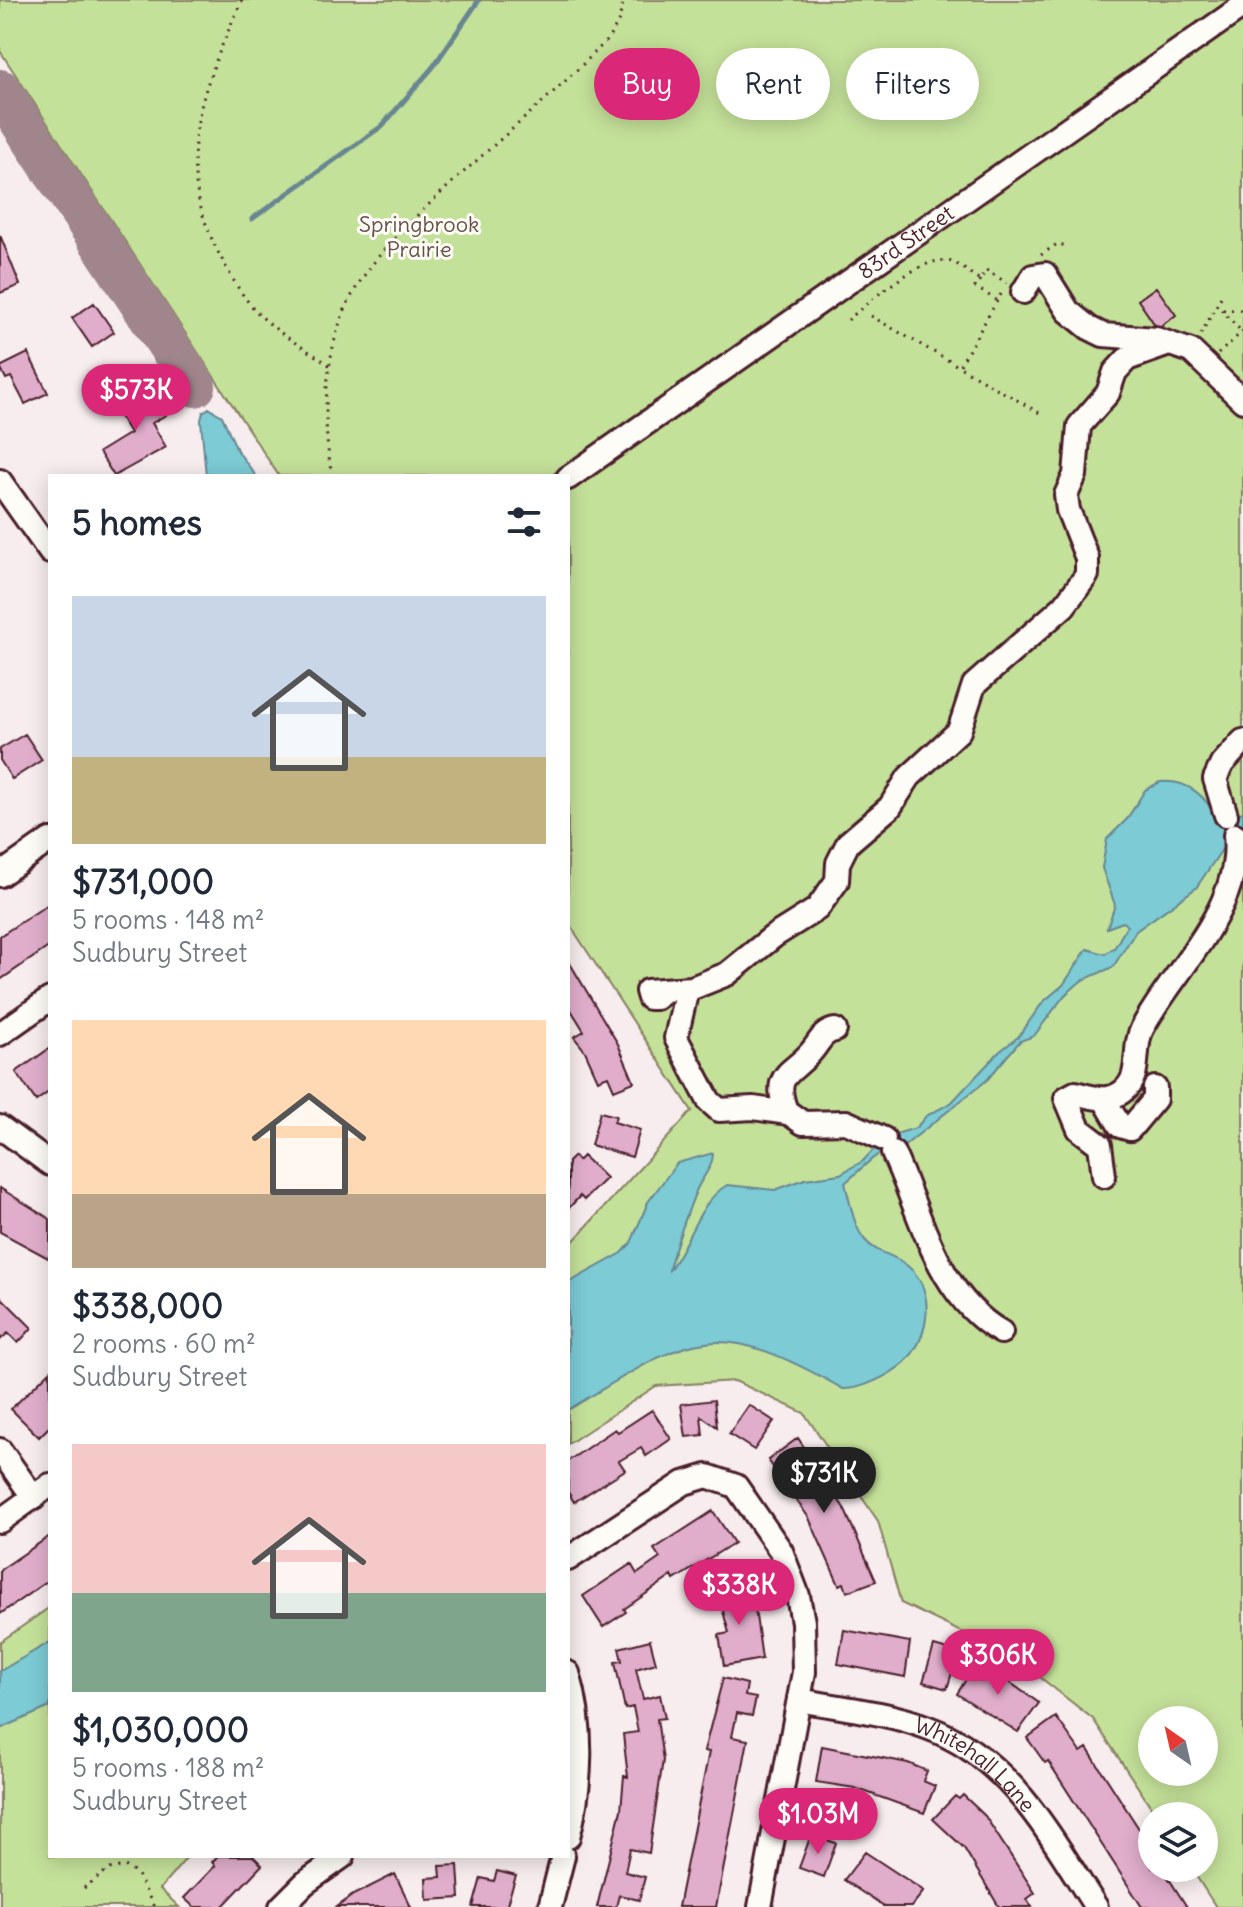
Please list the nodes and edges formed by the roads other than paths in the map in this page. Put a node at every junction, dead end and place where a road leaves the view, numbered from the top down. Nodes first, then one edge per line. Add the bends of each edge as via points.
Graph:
1 (1243, 6) edge
2 (1023, 292) road end
3 (1169, 344) junction
4 (1243, 401) edge
5 (570, 477) edge
6 (0, 481) edge
7 (48, 549) edge
8 (1243, 741) edge
9 (48, 841) edge
10 (0, 875) edge
11 (48, 1000) edge
12 (835, 1030) dead end
13 (0, 1034) edge
14 (1155, 1088) dead end
15 (1104, 1099) junction
16 (788, 1113) junction
17 (0, 1127) edge
18 (48, 1163) edge
19 (1104, 1176) dead end
20 (1001, 1332) dead end
21 (0, 1450) edge
22 (42, 1491) edge
23 (0, 1521) edge
24 (570, 1558) edge
25 (570, 1682) edge
26 (799, 1700) junction
27 (570, 1824) edge
28 (340, 1858) edge
29 (562, 1858) edge
30 (764, 1906) edge
31 (281, 1907) edge
32 (550, 1907) edge
33 (1096, 1907) edge

1 - 5 street, 83rd Street
2 - 3 street via 1041,273 1068,311 1089,328 1103,335 1145,336
3 - 4 street via 1199,358
3 - 16 street via 1127,359 1115,372 1108,393 1079,426 1075,475 1066,495 1087,558 1087,575 1064,606 974,685 959,731 909,777 890,807 848,843 838,863 837,881 817,909 727,974 676,990 676,1038 709,1101 719,1110
6 - 7 street
8 - 15 street via 1215,779 1239,848 1238,871 1220,922 1145,1024 1129,1085
9 - 10 street
11 - 13 street
12 - 16 street via 785,1074 781,1086
14 - 15 street via 1155,1099 1130,1129 1120,1126
15 - 19 street via 1075,1093 1066,1101 1079,1129 1100,1145
16 - 20 street via 803,1123 846,1122 888,1146 947,1276 974,1313
17 - 18 street
21 - 22 street
22 - 23 street
24 - 26 street via 691,1479 722,1478 736,1486 781,1551 798,1596 805,1647
25 - 27 street via 580,1757
26 - 30 street
26 - 33 street, Whitehall Lane via 903,1720 971,1749 1015,1787
28 - 31 street
29 - 32 street

